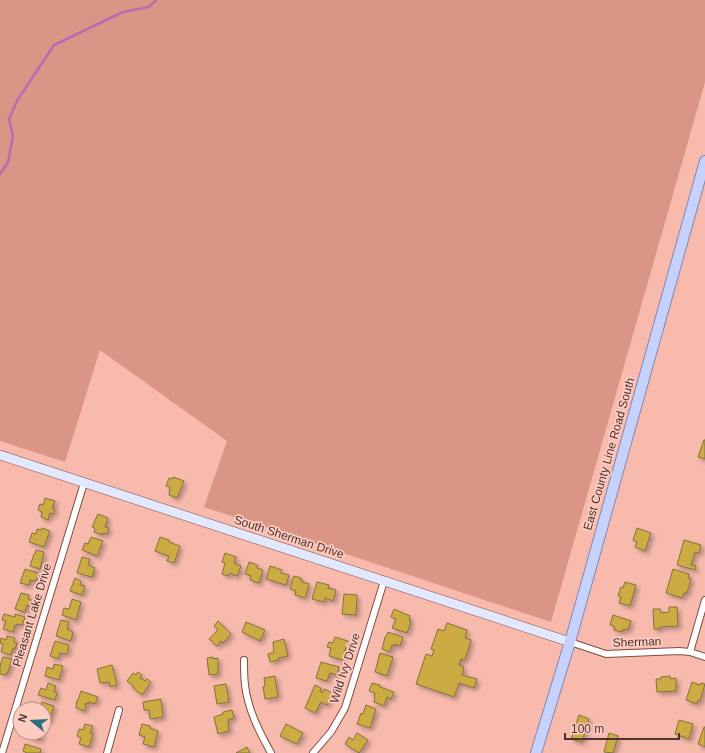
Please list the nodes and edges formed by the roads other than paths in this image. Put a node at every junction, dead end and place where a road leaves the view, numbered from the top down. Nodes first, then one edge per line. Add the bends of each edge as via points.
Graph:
1 (705, 161) edge
2 (0, 455) edge
3 (84, 483) junction
4 (384, 581) junction
5 (705, 600) edge
6 (570, 642) junction
7 (690, 652) junction
8 (705, 657) edge
9 (244, 660) dead end
10 (119, 710) dead end
11 (0, 734) edge
12 (7, 736) junction
13 (2, 753) edge
14 (107, 753) edge
15 (271, 753) edge
16 (313, 753) edge
17 (536, 753) edge

1 - 6 main road, East County Line Road South
2 - 3 street, South Sherman Drive
3 - 4 street, South Sherman Drive
3 - 12 street, Pleasant Lake Drive
4 - 6 street, South Sherman Drive
4 - 16 street, Wild Ivy Drive via 345,708 331,732
5 - 7 street
6 - 7 street, Sherman via 606,654
6 - 17 main road, East County Line Road South
7 - 8 street, Sherman
9 - 15 street via 244,684 250,708
10 - 14 street
11 - 12 street
12 - 13 street, Pleasant Lake Drive

